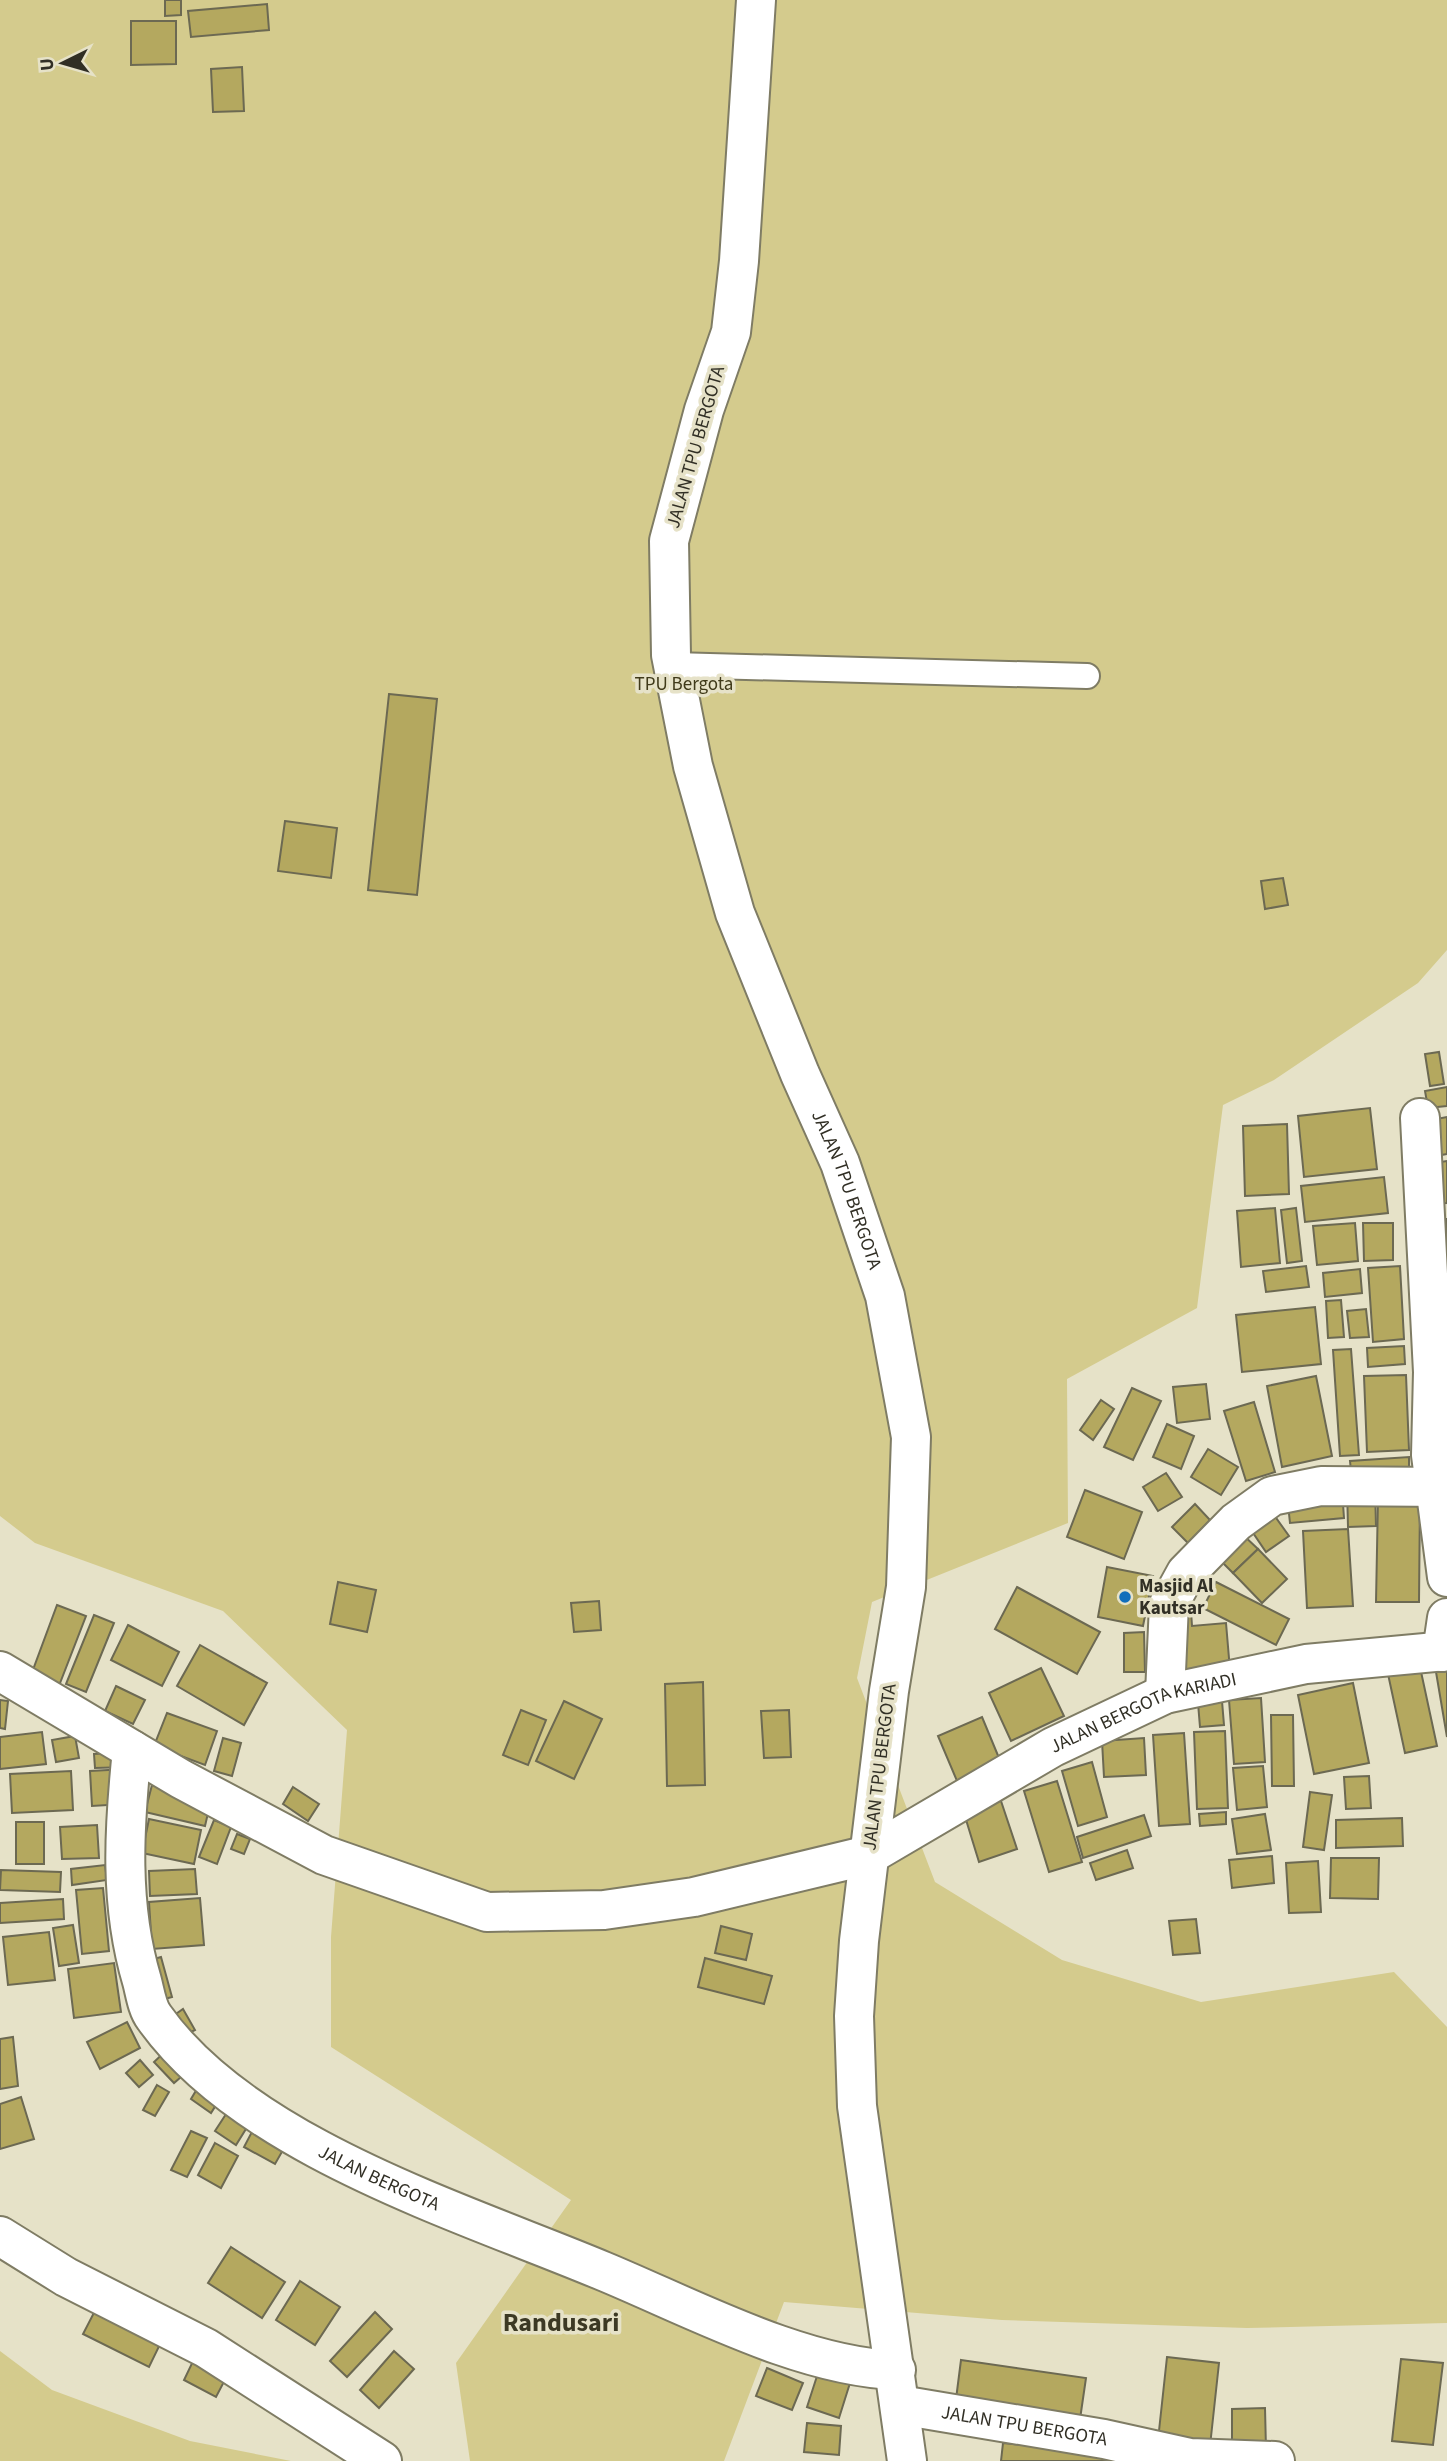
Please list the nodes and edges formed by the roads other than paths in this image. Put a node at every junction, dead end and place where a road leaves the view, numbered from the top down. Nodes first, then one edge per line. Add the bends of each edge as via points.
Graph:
1 (756, 0) edge
2 (673, 665) junction
3 (1087, 676) dead end
4 (1420, 1118) dead end
5 (1438, 1304) edge
6 (1441, 1487) edge
7 (1447, 1577) edge
8 (1446, 1640) edge
9 (0, 1671) edge
10 (1165, 1694) junction
11 (132, 1750) junction
12 (869, 1855) junction
13 (0, 2236) edge
14 (898, 2387) junction
15 (382, 2461) edge
16 (907, 2461) edge
17 (1275, 2461) edge

1 - 2 street, JALAN TPU BERGOTA via 731,332 704,410 669,541
2 - 3 lane
2 - 12 street, JALAN TPU BERGOTA via 693,766 735,913 840,1163 885,1296 911,1437 906,1587
4 - 5 street
5 - 6 street via 1430,1455
6 - 7 street
6 - 10 street via 1321,1486 1272,1496 1236,1522 1186,1573 1169,1604
8 - 10 street, JALAN BERGOTA KARIADI
9 - 11 street
10 - 12 street, JALAN BERGOTA KARIADI via 1053,1747
11 - 12 street via 324,1855 487,1912 604,1910 668,1901
11 - 14 street, JALAN BERGOTA via 123,1833 125,1897 136,1962 153,2015 196,2064 254,2111 328,2154 456,2214 771,2341 868,2369
12 - 14 street, JALAN TPU BERGOTA via 854,2016 857,2106
13 - 15 street via 65,2277 206,2347
14 - 16 street, JALAN TPU BERGOTA
14 - 17 street, JALAN TPU BERGOTA via 1190,2458

